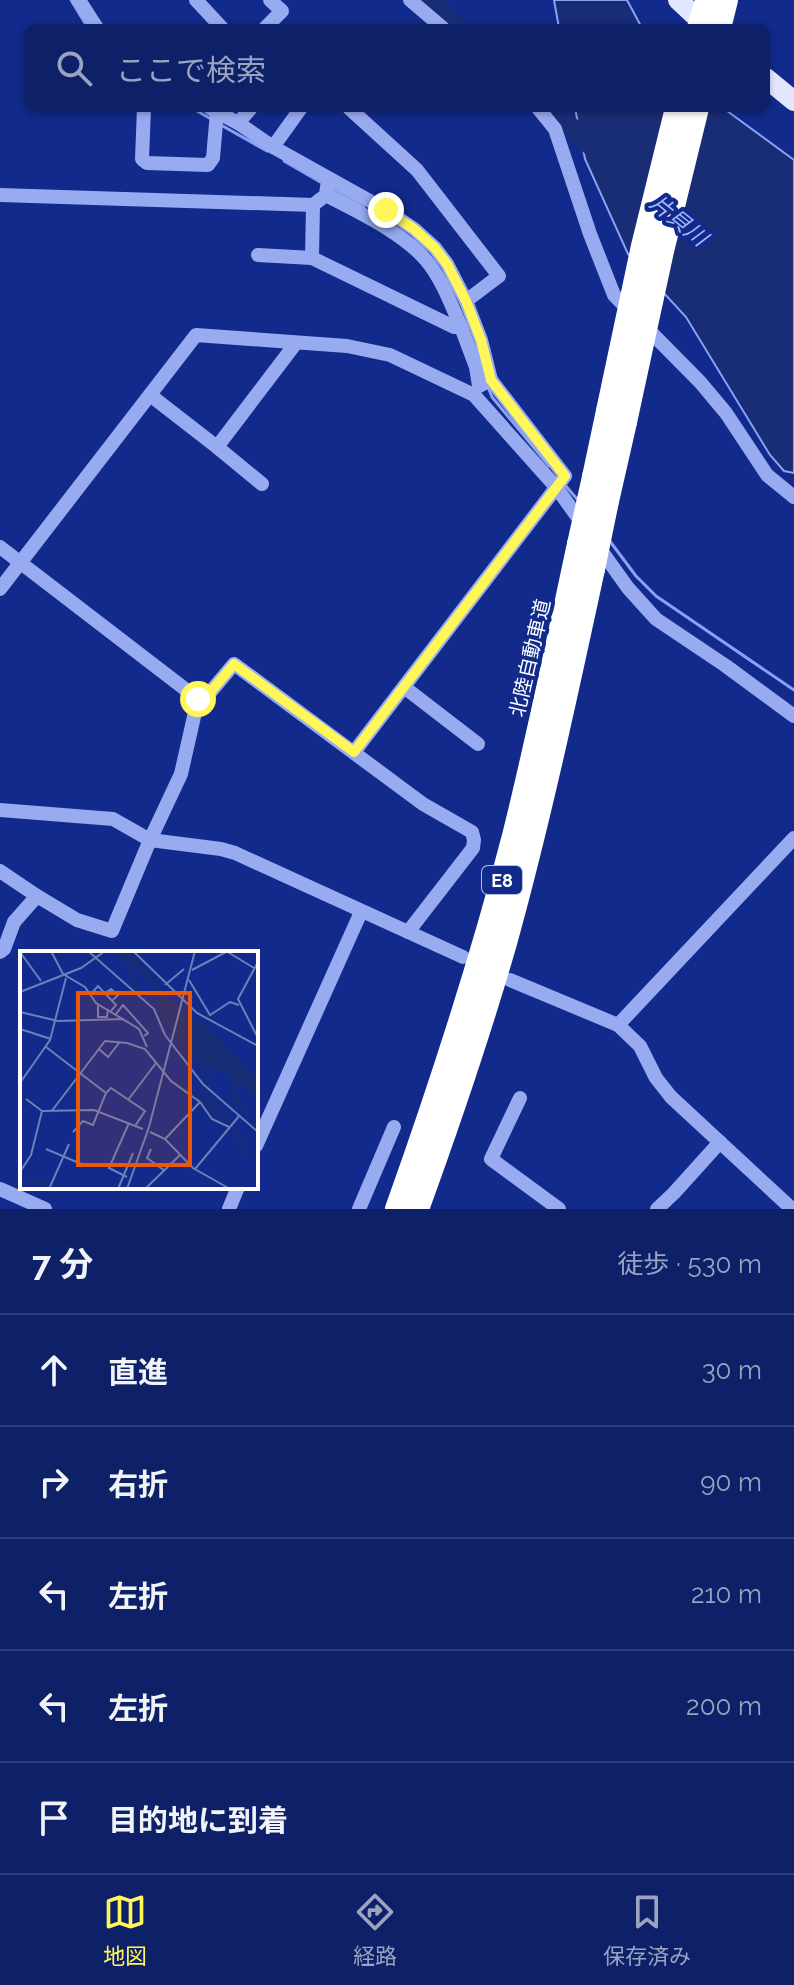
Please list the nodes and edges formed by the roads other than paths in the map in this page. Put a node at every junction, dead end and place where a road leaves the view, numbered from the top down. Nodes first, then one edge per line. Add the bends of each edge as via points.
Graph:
1 (196, 0) edge
2 (270, 0) edge
3 (410, 0) edge
4 (678, 0) edge
5 (85, 3) edge
6 (719, 9) edge
7 (95, 24) edge
8 (218, 24) edge
9 (269, 24) edge
10 (438, 24) edge
11 (703, 24) edge
12 (704, 24) edge
13 (770, 81) edge
14 (794, 101) edge
15 (144, 112) edge
16 (213, 112) edge
17 (217, 112) edge
18 (248, 112) edge
19 (298, 112) edge
20 (353, 112) edge
21 (541, 112) edge
22 (676, 112) edge
23 (696, 112) edge
24 (238, 123) junction
25 (273, 147) junction
26 (329, 178) junction
27 (0, 195) edge
28 (326, 195) junction
29 (313, 205) junction
30 (258, 255) dead end
31 (312, 258) junction
32 (466, 301) junction
33 (461, 327) junction
34 (296, 343) junction
35 (482, 387) junction
36 (150, 395) junction
37 (616, 416) junction
38 (217, 447) junction
39 (262, 484) dead end
40 (556, 487) junction
41 (794, 497) edge
42 (0, 547) edge
43 (20, 563) junction
44 (0, 589) edge
45 (404, 687) junction
46 (198, 699) junction
47 (794, 716) edge
48 (478, 744) dead end
49 (354, 752) junction
50 (0, 810) edge
51 (794, 838) edge
52 (150, 840) junction
53 (0, 871) edge
54 (37, 896) junction
55 (361, 912) junction
56 (408, 932) junction
57 (0, 952) edge
58 (463, 957) dead end
59 (510, 980) dead end
60 (618, 1025) junction
61 (520, 1098) dead end
62 (394, 1127) dead end
63 (258, 1142) edge
64 (720, 1142) junction
65 (0, 1189) edge
66 (237, 1189) edge
67 (45, 1209) edge
68 (229, 1209) edge
69 (359, 1209) edge
70 (397, 1209) edge
71 (417, 1209) edge
72 (559, 1209) edge
73 (657, 1209) edge
74 (792, 1209) edge

1 - 8 street
2 - 9 street via 282,11
3 - 10 street
4 - 12 main road
5 - 7 street
6 - 11 highway, bridge
13 - 14 main road
15 - 16 street via 142,159 208,165 213,158
17 - 24 street
18 - 24 street
19 - 25 street
20 - 32 street via 417,170 499,276
21 - 41 street via 555,129 614,295 700,382 767,475
22 - 37 highway, 北陸自動車道 / E8, bridge via 643,246
23 - 37 highway, 北陸自動車道 / E8, bridge
24 - 25 street
25 - 26 street
26 - 28 street
26 - 32 street via 414,229 447,264
27 - 29 street
28 - 29 street
28 - 33 street via 404,240 426,261
29 - 31 street
30 - 31 street
31 - 33 street
32 - 35 street via 481,340
33 - 35 street
34 - 35 street via 390,355
34 - 36 street via 196,335
34 - 38 street
35 - 40 street
35 - 40 street via 565,476
36 - 38 street
36 - 43 street
37 - 70 highway, 北陸自動車道 / E8, bridge via 594,477 484,946
37 - 71 highway, 北陸自動車道 / E8, bridge via 607,501 535,829 478,1034
38 - 39 street
40 - 45 street
40 - 47 street via 656,619
42 - 43 street
43 - 44 street
43 - 46 street
45 - 48 street
45 - 49 street
46 - 49 street via 207,696 234,664
46 - 52 street via 181,774
49 - 56 street via 423,804 472,832 473,848
50 - 52 street via 113,819
51 - 60 street
52 - 54 street via 112,931 77,920
52 - 55 street via 235,853
53 - 54 street
54 - 57 street via 14,922
55 - 56 street
55 - 63 street
56 - 58 street
59 - 60 street
60 - 64 street via 640,1046 671,1097
61 - 72 street via 491,1159
62 - 69 street
64 - 73 street
64 - 74 street
65 - 67 street
66 - 68 street

